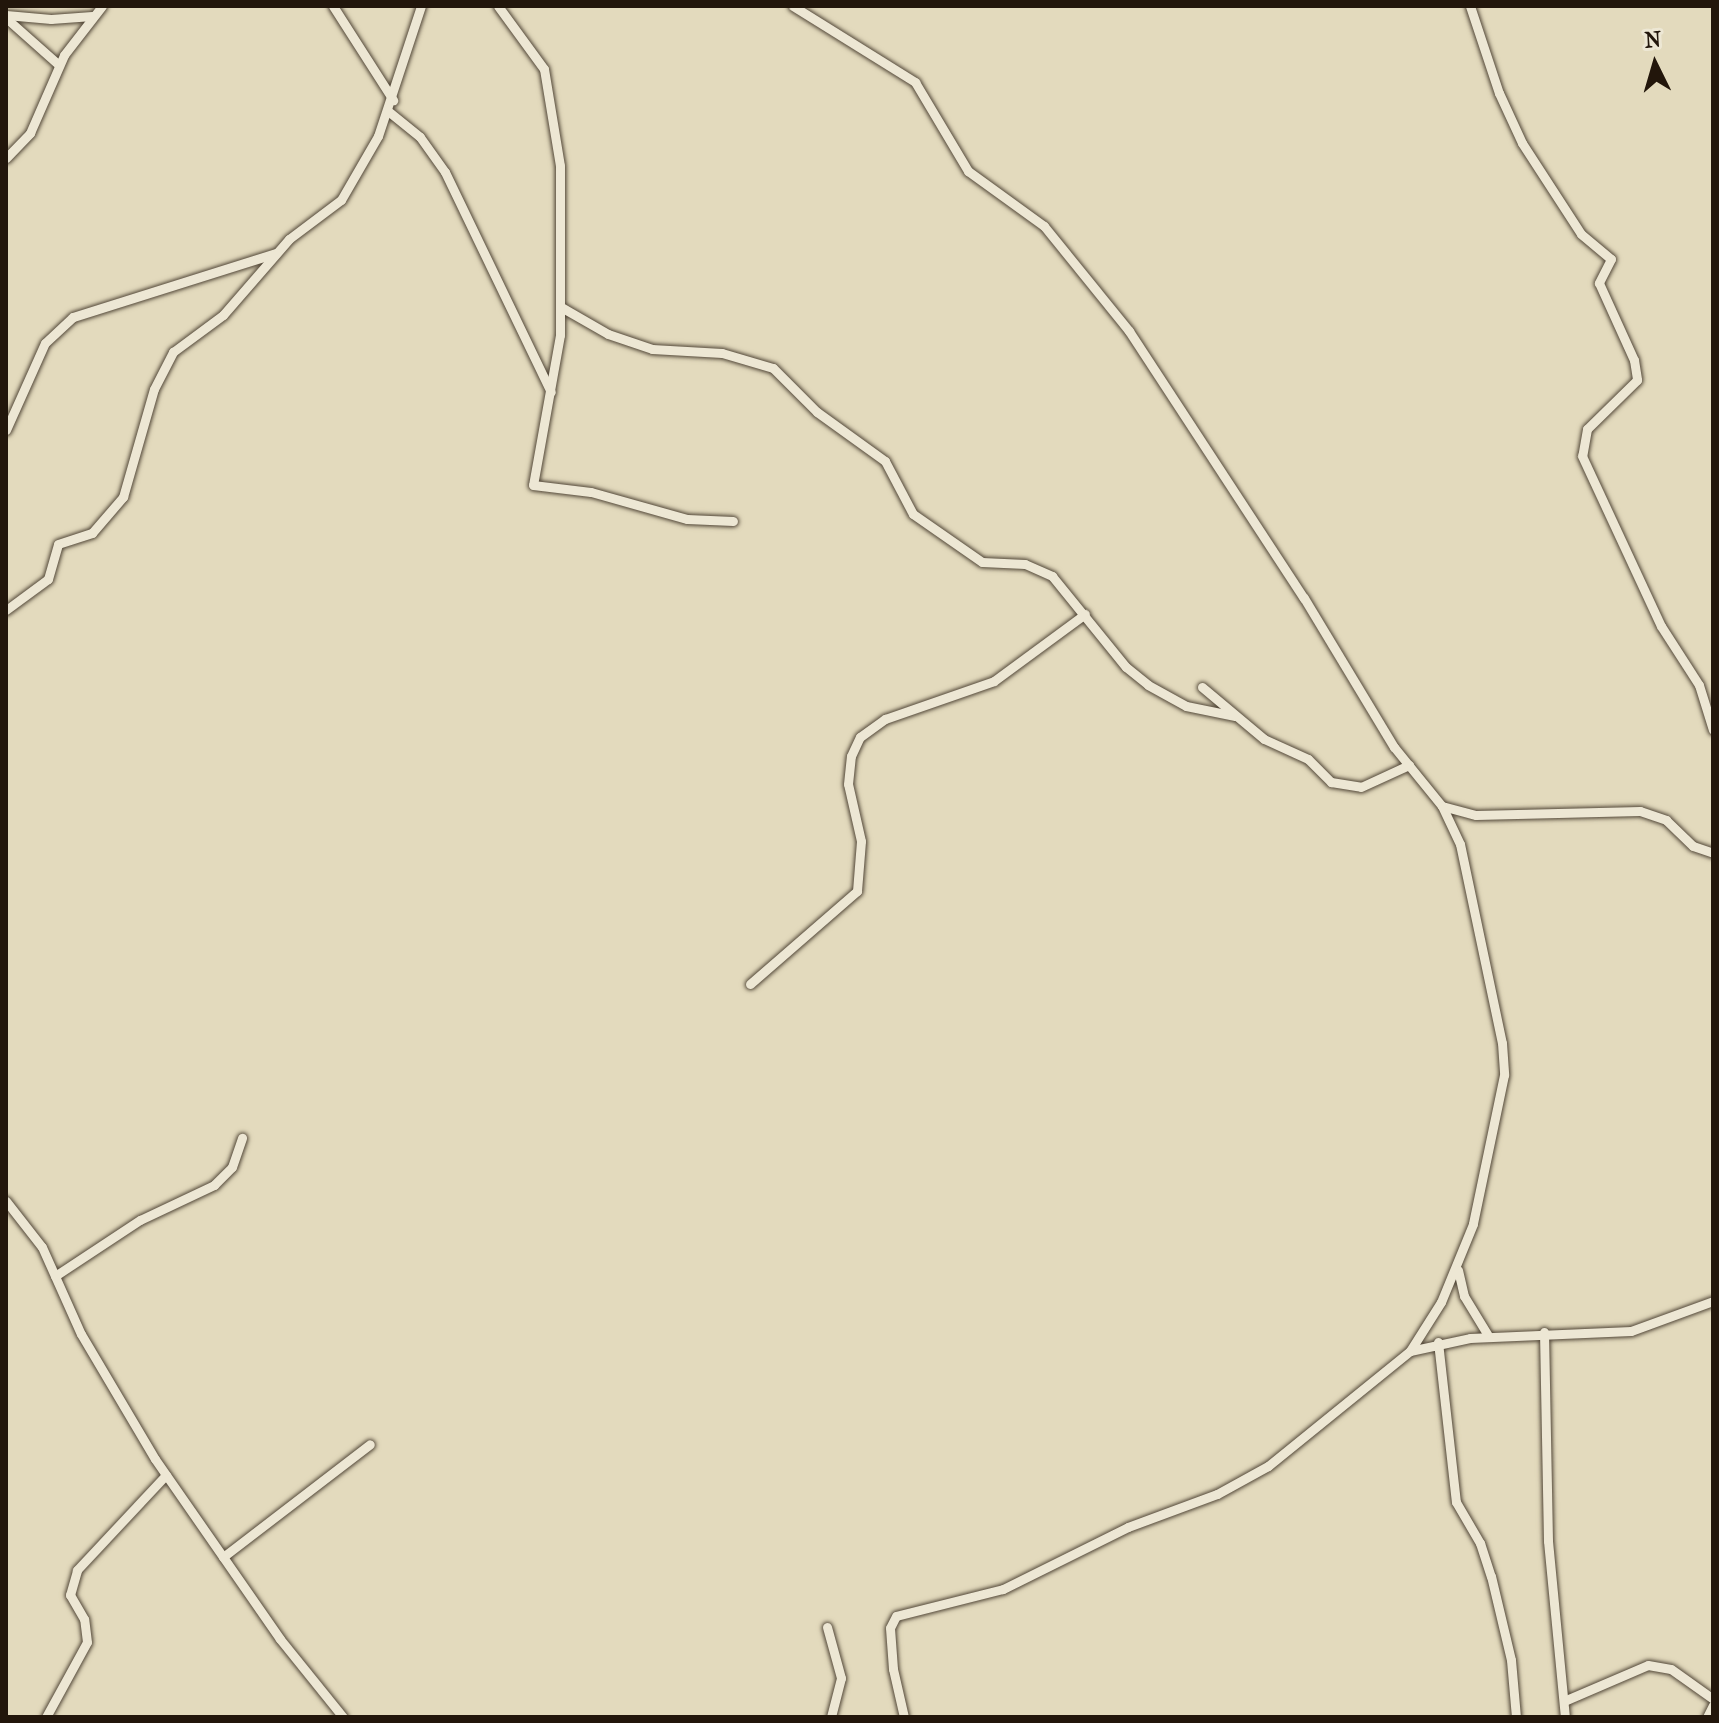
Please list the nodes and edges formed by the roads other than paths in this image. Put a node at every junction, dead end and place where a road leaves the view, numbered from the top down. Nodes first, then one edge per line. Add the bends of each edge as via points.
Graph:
1 (102, 6) edge
2 (333, 6) edge
3 (421, 6) edge
4 (498, 6) edge
5 (793, 6) edge
6 (1470, 6) edge
7 (6, 16) edge
8 (92, 16) junction
9 (59, 65) junction
10 (393, 100) junction
11 (388, 111) junction
12 (6, 158) edge
13 (276, 253) junction
14 (561, 307) junction
15 (551, 392) junction
16 (6, 430) edge
17 (733, 521) dead end
18 (6, 610) edge
19 (1085, 614) junction
20 (1202, 687) dead end
21 (1235, 716) junction
22 (1713, 730) edge
23 (1409, 765) junction
24 (1442, 806) junction
25 (1712, 854) edge
26 (750, 984) dead end
27 (242, 1138) dead end
28 (6, 1201) edge
29 (1458, 1266) junction
30 (55, 1276) junction
31 (1712, 1302) edge
32 (1544, 1332) junction
33 (1489, 1337) junction
34 (1438, 1342) junction
35 (1410, 1351) junction
36 (370, 1444) dead end
37 (166, 1475) junction
38 (223, 1557) junction
39 (827, 1627) dead end
40 (1713, 1699) edge
41 (1564, 1701) junction
42 (1713, 1705) edge
43 (46, 1717) edge
44 (343, 1717) edge
45 (831, 1717) edge
46 (904, 1717) edge
47 (1516, 1717) edge
48 (1565, 1717) edge
49 (1707, 1717) edge

1 - 8 street
2 - 10 street
3 - 10 street
4 - 14 street via 538,58 549,88 560,166 556,212
5 - 23 street via 915,82 968,171 1034,217 1095,287 1149,361
6 - 22 street via 1522,143 1581,234 1611,259 1599,283 1634,360 1637,380 1587,429 1582,456 1661,626 1699,685
7 - 8 street
7 - 9 street
8 - 9 street
9 - 12 street via 30,133
10 - 11 street
11 - 13 street via 341,200
11 - 15 street via 420,137 445,172
13 - 16 street via 73,317 45,343
13 - 18 street via 261,277 223,315 184,341 164,363 123,497 92,533 58,544 48,579
14 - 15 street
14 - 19 street via 608,334 652,349 722,353 773,368 817,412 885,461 913,514 982,562 1025,564 1052,576
15 - 17 street via 534,487 591,492 687,519
19 - 21 street via 1126,667 1148,685 1186,706
19 - 26 street via 994,681 885,719 860,737 851,756 848,784 861,841 857,891
20 - 21 street
21 - 23 street via 1345,787 1375,782
23 - 24 street
24 - 25 street via 1476,815 1649,812
24 - 29 street via 1460,844 1472,891 1504,1075 1489,1157
27 - 30 street via 232,1167 214,1185 140,1220
28 - 30 street via 29,1227
29 - 33 street via 1464,1296
29 - 35 street
30 - 37 street via 116,1398
31 - 32 street via 1631,1331
32 - 33 street
32 - 41 street via 1548,1541
33 - 34 street
34 - 35 street
34 - 47 street via 1452,1482 1459,1513 1480,1543 1491,1576 1511,1660
35 - 46 street via 1268,1466 1217,1494 1128,1527 1003,1589 896,1616 890,1628 893,1669
36 - 38 street
37 - 38 street
37 - 43 street via 77,1570 70,1595 84,1619 87,1642
38 - 44 street
39 - 45 street via 841,1678
40 - 41 street via 1671,1669 1648,1665
41 - 48 street
42 - 49 street

